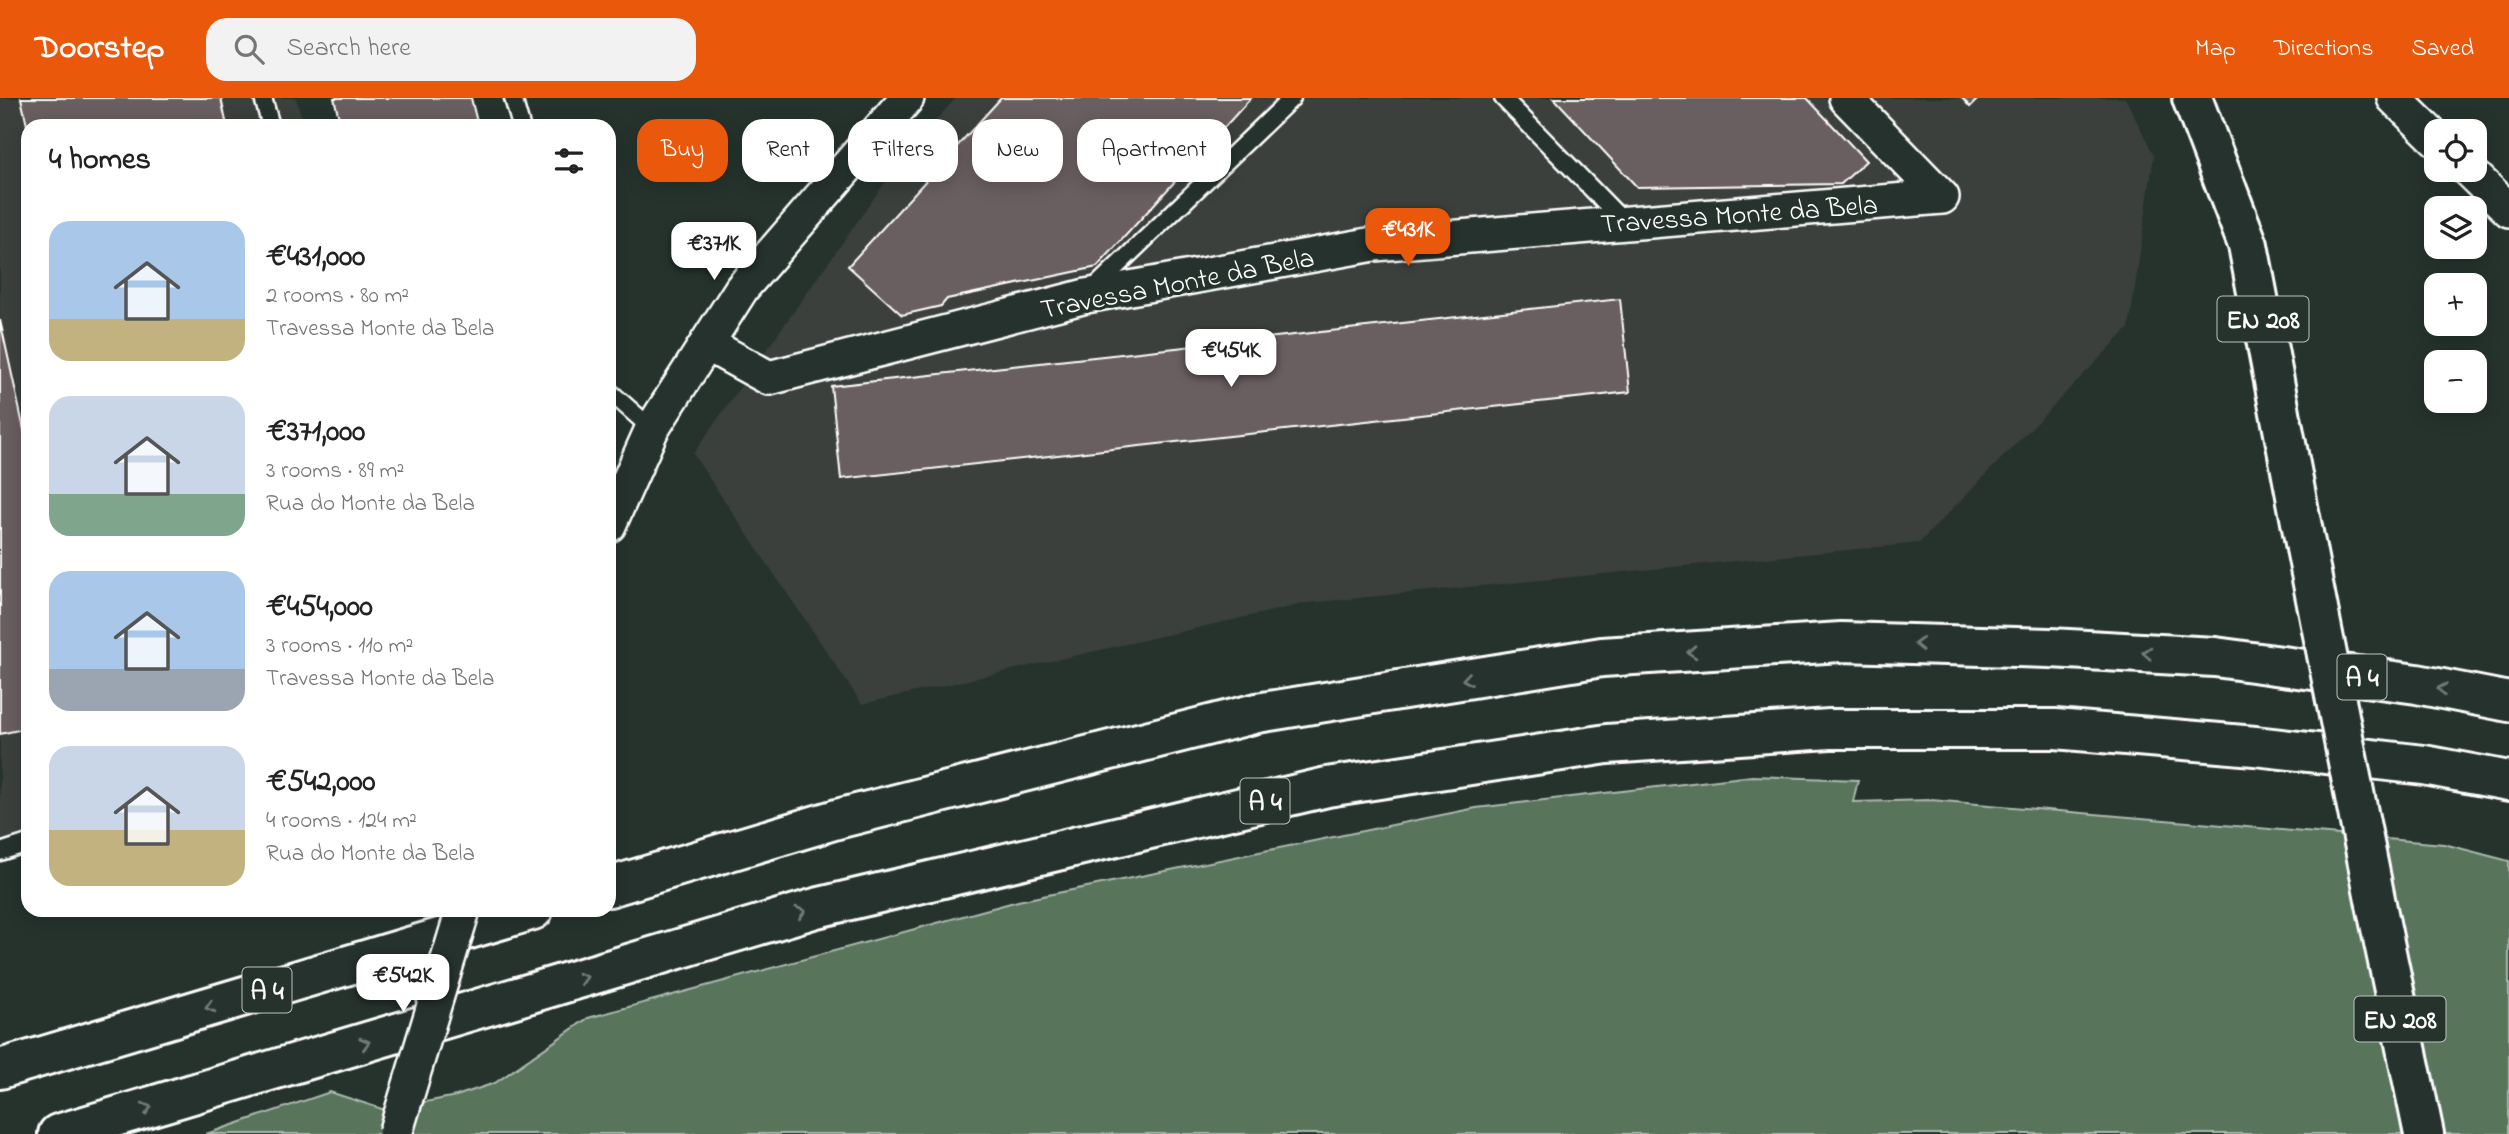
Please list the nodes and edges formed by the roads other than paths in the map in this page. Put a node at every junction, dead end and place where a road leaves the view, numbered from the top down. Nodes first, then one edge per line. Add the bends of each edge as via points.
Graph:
1 (263, 98) edge
2 (513, 98) edge
3 (907, 98) edge
4 (1292, 98) edge
5 (1503, 98) edge
6 (1846, 98) edge
7 (2192, 98) edge
8 (2394, 98) edge
9 (269, 119) edge
10 (519, 119) edge
11 (2424, 127) edge
12 (2480, 182) edge
13 (2509, 210) edge
14 (1623, 221) junction
15 (1086, 296) junction
16 (709, 345) junction
17 (616, 397) edge
18 (652, 429) junction
19 (616, 509) edge
20 (2509, 702) edge
21 (2509, 781) edge
22 (21, 845) edge
23 (0, 852) edge
24 (616, 885) edge
25 (461, 917) edge
26 (510, 917) edge
27 (0, 1069) edge
28 (58, 1134) edge
29 (396, 1134) edge
30 (2424, 1134) edge

1 - 9 lane
2 - 10 lane
3 - 16 street via 742,288
4 - 15 lane
5 - 14 lane
6 - 14 street, Travessa Monte da Bela via 1942,197
7 - 30 main road, EN 208, bridge via 2248,245
8 - 11 street
12 - 13 street
14 - 15 street, Travessa Monte da Bela via 1374,244
15 - 16 street, Travessa Monte da Bela via 769,378
16 - 18 street
17 - 18 lane
18 - 19 street
20 -> 24 main road, A 4 via 2417,684 2215,657 2050,648 1841,642 1602,657 1257,713 837,819
28 -> 21 main road, A 4 via 816,908 1327,787 1607,744 1830,729 2055,729 2411,764
22 - 23 lane
25 - 29 street, bridge
26 -> 27 main road, A 4

